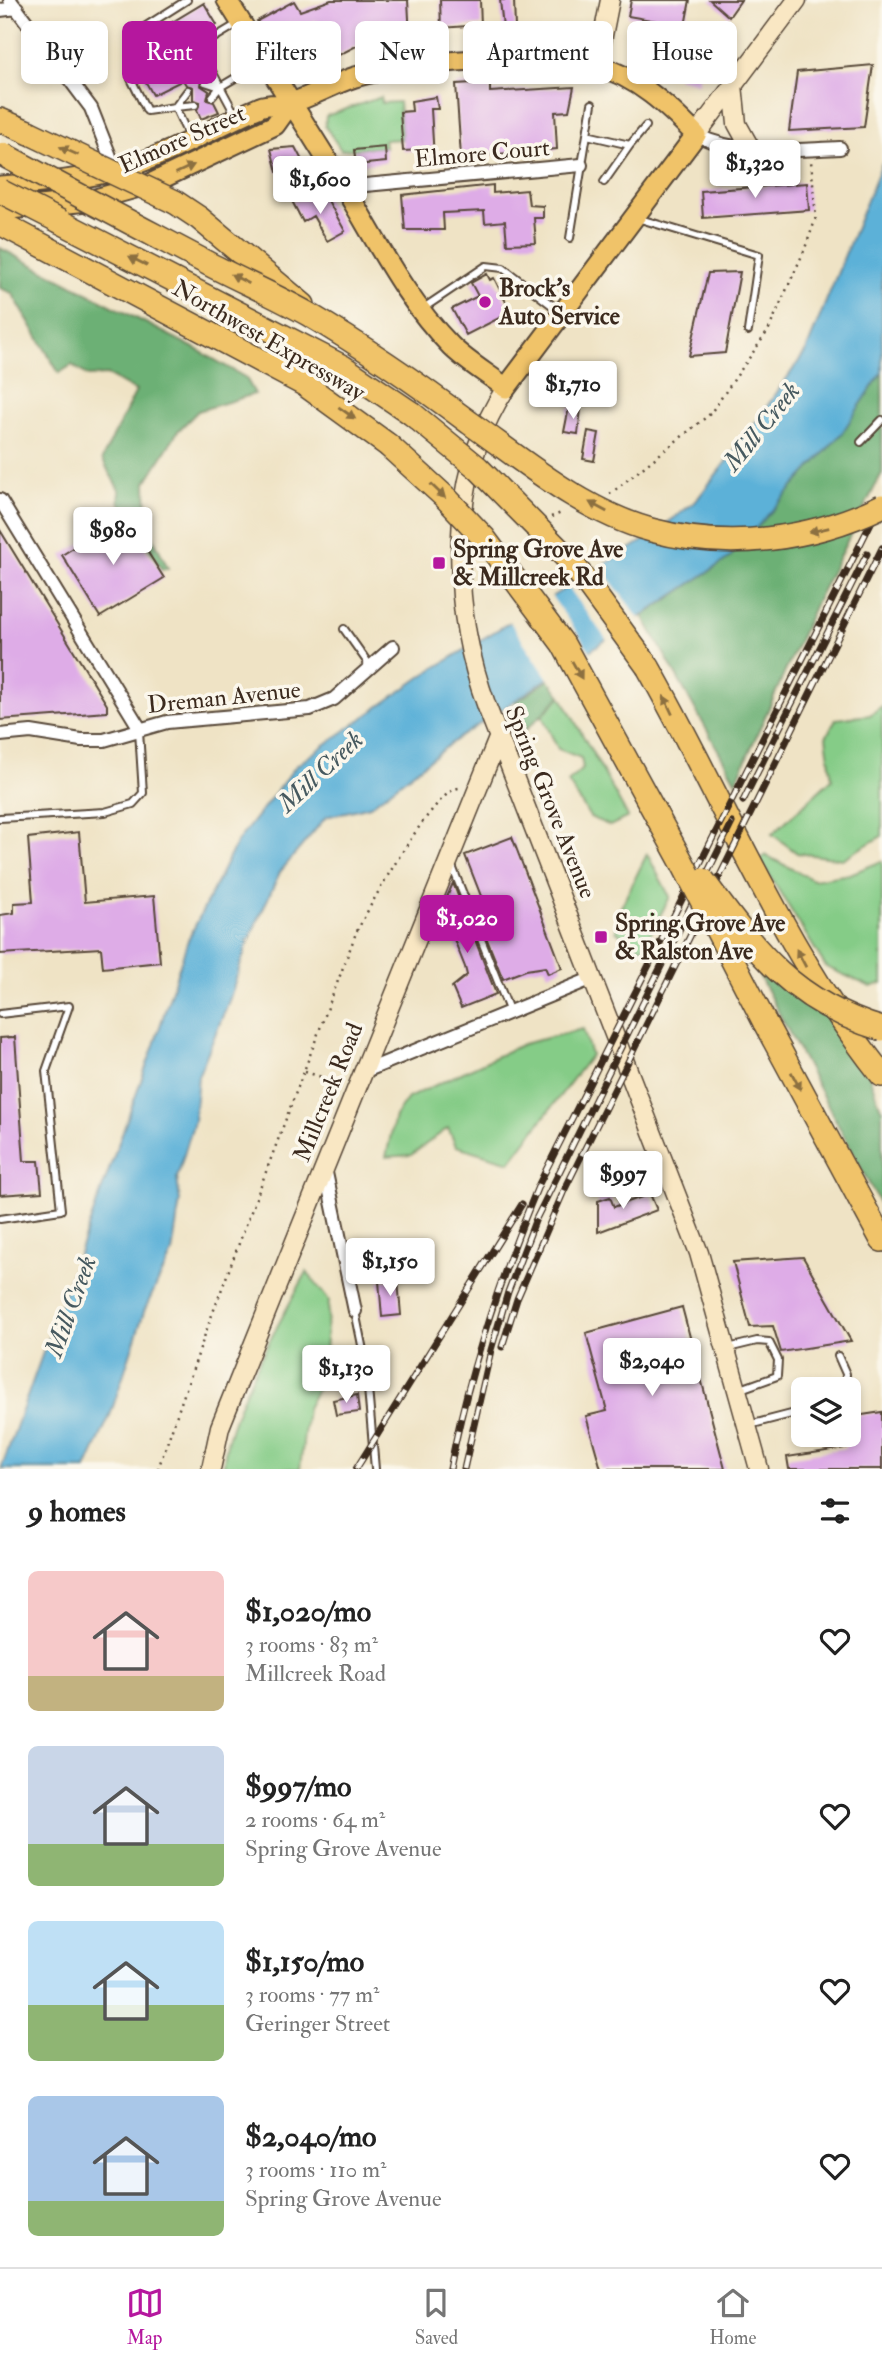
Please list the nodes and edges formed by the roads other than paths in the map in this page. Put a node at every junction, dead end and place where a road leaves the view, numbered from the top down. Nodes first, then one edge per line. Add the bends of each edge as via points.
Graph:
1 (187, 0) edge
2 (227, 0) edge
3 (610, 0) edge
4 (797, 0) edge
5 (13, 4) edge
6 (0, 10) edge
7 (154, 21) edge
8 (240, 21) edge
9 (606, 21) edge
10 (231, 28) edge
11 (463, 64) edge
12 (613, 75) edge
13 (231, 80) edge
14 (134, 84) edge
15 (211, 84) edge
16 (278, 84) edge
17 (733, 85) junction
18 (220, 87) junction
19 (188, 90) dead end
20 (212, 97) dead end
21 (290, 104) junction
22 (592, 104) dead end
23 (195, 105) dead end
24 (176, 107) junction
25 (237, 118) junction
26 (0, 120) edge
27 (646, 125) dead end
28 (587, 135) junction
29 (696, 135) junction
30 (191, 140) junction
31 (630, 145) junction
32 (840, 148) dead end
33 (752, 151) junction
34 (2, 154) edge
35 (581, 165) junction
36 (116, 170) junction
37 (604, 182) dead end
38 (344, 187) junction
39 (0, 189) edge
40 (124, 193) junction
41 (635, 218) junction
42 (2, 220) edge
43 (570, 238) dead end
44 (420, 310) junction
45 (562, 313) junction
46 (748, 331) dead end
47 (506, 388) junction
48 (411, 413) junction
49 (882, 420) edge
50 (861, 442) dead end
51 (0, 500) edge
52 (882, 506) edge
53 (344, 629) dead end
54 (393, 647) dead end
55 (371, 667) junction
56 (139, 727) junction
57 (0, 735) edge
58 (499, 736) junction
59 (0, 818) edge
60 (449, 857) junction
61 (682, 862) junction
62 (593, 978) junction
63 (509, 1010) junction
64 (0, 1014) edge
65 (882, 1029) edge
66 (882, 1075) edge
67 (360, 1080) junction
68 (324, 1164) junction
69 (2, 1219) edge
70 (0, 1226) edge
71 (882, 1240) edge
72 (355, 1311) joint
73 (727, 1348) junction
74 (838, 1356) dead end
75 (846, 1377) edge
76 (738, 1390) junction
77 (791, 1414) edge
78 (748, 1426) junction
79 (211, 1469) edge
80 (375, 1469) edge
81 (759, 1469) edge

1 - 7 lane
2 - 8 main road
3 - 9 main road
4 - 17 main road
5 - 6 street
5 - 36 street via 91,108
10 - 18 lane via 199,47
11 - 21 main road, Elmore Street via 398,68 355,77
12 - 29 main road, Elmore Street via 657,98
13 - 18 lane
14 - 24 lane via 147,111
15 - 18 lane
16 - 21 main road
17 - 29 main road
17 - 33 main road via 737,124
18 - 20 lane
18 - 25 lane
19 - 24 lane
21 - 25 main road, Elmore Street via 264,105
21 - 38 main road
40 -> 21 main road, Elmore Street via 275,125
22 - 28 lane
23 - 24 lane
24 - 30 lane
25 - 30 main road, Elmore Street
48 -> 26 highway, bridge via 387,375 199,218
27 - 31 lane
28 - 31 lane
28 - 35 lane
29 - 33 street
29 - 41 main road
30 - 36 main road, Elmore Street
31 - 37 lane
32 - 33 street
52 -> 34 highway, bridge via 828,529 788,537 696,538 649,530 548,479 425,390 307,313
35 - 38 street, Elmore Court
35 - 43 lane
36 - 39 main road, Elmore Street
36 - 40 street
38 - 44 main road via 395,277
48 -> 39 highway, Northwest Expressway, bridge via 343,367
40 - 42 main road, Elmore Street
41 - 45 main road
41 - 46 lane via 759,255
42 -> 61 highway, Northwest Expressway, bridge via 304,384 388,445 446,498 484,538 563,644
44 - 45 lane via 486,266 503,268
44 - 47 main road via 452,347
45 - 47 main road
47 - 58 main road, Spring Grove Avenue via 474,462 463,521 460,589 473,668
66 -> 48 highway, Northwest Expressway, bridge via 808,972 648,667 572,563 478,468
49 - 50 lane
51 - 56 street
53 - 55 lane
54 - 55 street, Dreman Avenue
55 - 56 street, Dreman Avenue via 334,699 310,709
56 - 57 street, Dreman Avenue via 104,740 31,732
56 - 59 lane via 143,793 134,804 105,812
58 - 60 main road, Millcreek Road
58 - 62 main road, Spring Grove Avenue
60 - 63 lane
60 - 67 main road, Millcreek Road
61 - 65 highway, bridge via 702,879 780,975 814,1002
61 -> 71 highway, Northwest Expressway, bridge
62 - 63 street
62 - 73 main road, Spring Grove Avenue via 699,1253
63 - 67 street
64 - 69 lane via 69,1006 46,1071 61,1210
67 - 68 main road, Millcreek Road
68 - 72 street
68 - 79 main road, Millcreek Road via 220,1427
69 - 70 lane
72 - 80 lane via 366,1365
73 - 76 main road, Spring Grove Avenue
73 - 76 lane via 769,1342 778,1360 777,1376
74 - 75 lane
76 - 78 main road, Spring Grove Avenue
77 - 78 lane
78 - 81 main road, Spring Grove Avenue

